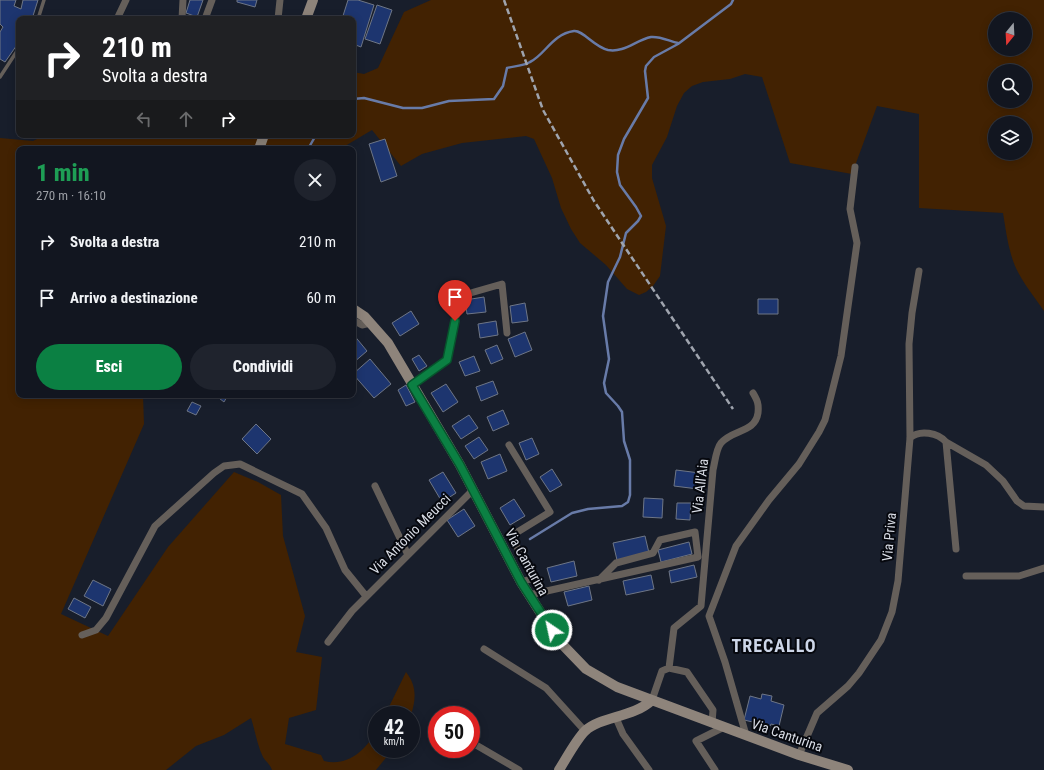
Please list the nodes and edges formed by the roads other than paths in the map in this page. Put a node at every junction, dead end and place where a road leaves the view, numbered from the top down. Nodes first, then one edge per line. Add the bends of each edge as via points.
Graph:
1 (44, 0) edge
2 (126, 0) edge
3 (183, 0) edge
4 (212, 0) edge
5 (280, 0) edge
6 (313, 0) edge
7 (39, 16) edge
8 (119, 16) edge
9 (182, 16) edge
10 (206, 16) edge
11 (278, 16) edge
12 (307, 16) edge
13 (16, 53) edge
14 (0, 77) edge
15 (855, 167) dead end
16 (919, 271) dead end
17 (356, 311) edge
18 (356, 322) edge
19 (370, 323) junction
20 (507, 333) dead end
21 (412, 385) junction
22 (753, 392) dead end
23 (910, 438) junction
24 (946, 442) junction
25 (509, 445) dead end
26 (375, 486) dead end
27 (472, 491) junction
28 (1044, 507) edge
29 (956, 549) dead end
30 (408, 555) junction
31 (1044, 568) edge
32 (966, 576) dead end
33 (600, 580) junction
34 (521, 582) junction
35 (529, 594) junction
36 (366, 596) junction
37 (82, 635) dead end
38 (328, 642) dead end
39 (484, 649) dead end
40 (669, 668) junction
41 (652, 700) junction
42 (616, 718) junction
43 (712, 723) junction
44 (724, 727) junction
45 (585, 731) junction
46 (746, 735) junction
47 (480, 747) edge
48 (799, 755) junction
49 (519, 770) edge
50 (559, 770) edge
51 (649, 770) edge
52 (715, 770) edge
53 (848, 770) edge

1 - 7 lane
2 - 8 street
3 - 9 street
4 - 10 street
5 - 11 street
6 - 12 main road
13 - 14 lane
15 - 46 street via 850,209 857,243 841,356 825,420 799,464 736,546 709,616
16 - 23 street, Via Priva via 909,344
17 - 19 main road, Via Canturina
18 - 19 street via 362,325
19 - 21 main road, Via Canturina via 388,343
20 - 21 street via 502,284 460,296 447,360
21 - 27 main road, Via Canturina via 460,465
22 - 40 street, Via All'Aia via 759,404 757,420 721,443 712,470 701,606 674,628
23 - 24 street via 928,433
23 - 48 street, Via Priva via 898,575 892,612 873,654 848,686 817,713
24 - 28 street via 986,465 1024,506
24 - 29 street
25 - 34 street via 550,512 511,536 534,578
26 - 30 street
27 - 30 street, Via Antonio Meucci
27 - 34 main road, Via Canturina
30 - 36 street, Via Antonio Meucci
31 - 32 street via 1019,576
33 - 33 street via 698,557 695,532 660,540 653,553 616,562
33 - 35 street
34 - 35 main road, Via Canturina
35 - 41 main road, Via Canturina via 558,640 586,669 618,687
36 - 37 street, Via Antonio Meucci via 345,570 326,528 302,494 245,466 233,464 224,466 214,473 155,526 106,618 96,630
36 - 38 street, Via Antonio Meucci
39 - 45 street via 546,688
40 - 41 street via 662,671
40 - 43 street via 687,672 712,710
41 - 42 main road via 642,709
41 - 43 main road, Via Canturina
42 - 45 main road
42 - 51 street via 623,734
43 - 44 main road, Via Canturina
44 - 46 main road, Via Canturina
44 - 52 street via 696,741
45 - 50 main road
46 - 48 main road, Via Canturina
47 - 49 street
48 - 53 main road, Via Canturina

